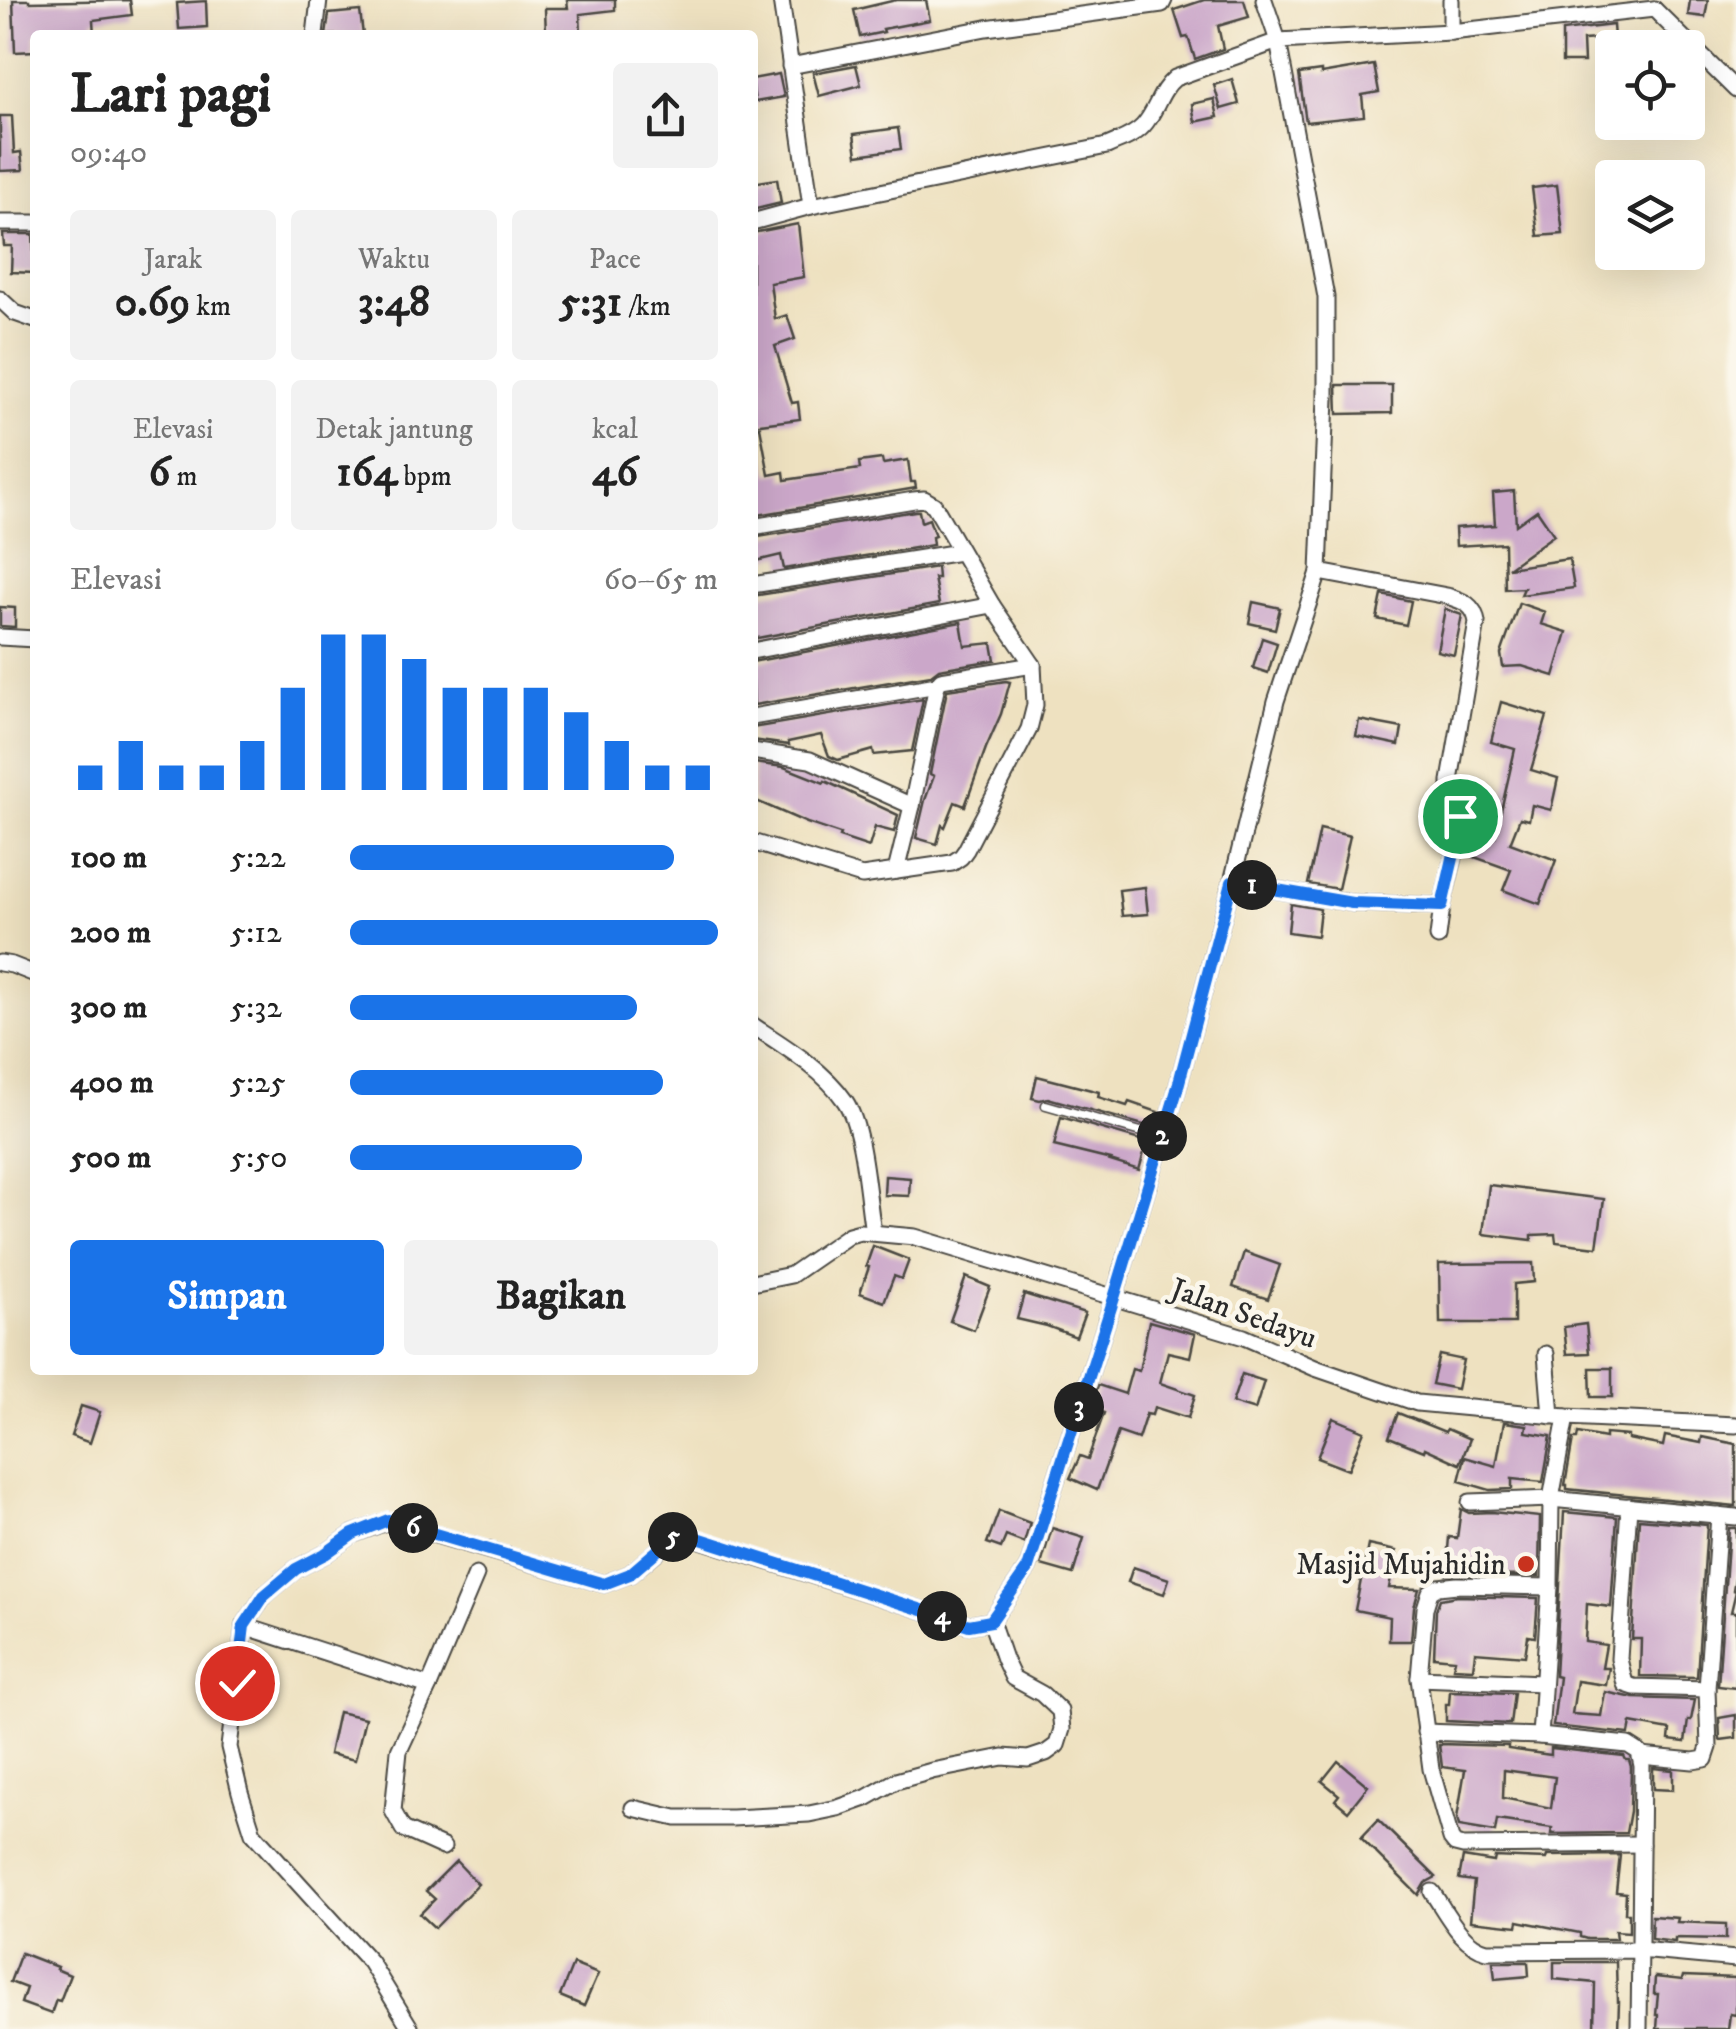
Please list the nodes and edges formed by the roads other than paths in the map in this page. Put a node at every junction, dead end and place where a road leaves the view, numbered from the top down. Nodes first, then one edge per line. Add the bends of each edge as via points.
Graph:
1 (318, 0) edge
2 (781, 0) edge
3 (1164, 0) edge
4 (1264, 0) edge
5 (1451, 0) edge
6 (1655, 5) edge
7 (1088, 6) edge
8 (315, 30) edge
9 (1452, 32) junction
10 (1278, 41) junction
11 (790, 66) junction
12 (1736, 90) edge
13 (810, 206) junction
14 (758, 220) edge
15 (0, 223) edge
16 (30, 224) edge
17 (0, 299) edge
18 (30, 318) edge
19 (758, 526) edge
20 (960, 552) junction
21 (1319, 572) junction
22 (758, 585) edge
23 (992, 605) junction
24 (0, 637) edge
25 (30, 639) edge
26 (758, 650) edge
27 (1033, 665) junction
28 (937, 685) junction
29 (758, 716) edge
30 (758, 752) edge
31 (912, 806) junction
32 (758, 844) edge
33 (896, 871) junction
34 (1232, 882) junction
35 (1442, 906) junction
36 (1438, 937) dead end
37 (0, 963) edge
38 (30, 972) edge
39 (758, 1030) edge
40 (1046, 1105) dead end
41 (1162, 1138) junction
42 (873, 1232) junction
43 (758, 1282) edge
44 (1114, 1298) junction
45 (1546, 1354) dead end
46 (1558, 1417) junction
47 (1736, 1424) edge
48 (1551, 1499) junction
49 (1470, 1502) dead end
50 (1629, 1506) junction
51 (1719, 1515) junction
52 (1736, 1517) edge
53 (476, 1575) dead end
54 (1550, 1587) junction
55 (991, 1621) junction
56 (244, 1626) junction
57 (1419, 1678) junction
58 (1542, 1683) junction
59 (428, 1686) junction
60 (1707, 1690) junction
61 (1425, 1732) junction
62 (1540, 1736) junction
63 (1641, 1756) junction
64 (633, 1808) dead end
65 (1641, 1844) junction
66 (443, 1847) dead end
67 (1432, 1892) dead end
68 (1640, 1950) junction
69 (1736, 1959) edge
70 (411, 2029) edge
71 (1639, 2029) edge

1 - 8 street
2 - 11 street
3 - 7 street
4 - 10 street
5 - 9 street
6 - 9 street
6 - 12 street
7 - 11 street
9 - 10 street
10 - 13 street via 1175,78 1146,123 1107,146
10 - 21 street via 1326,297
11 - 13 street
13 - 14 street
15 - 16 street
17 - 18 street
19 - 20 street via 924,499
20 - 22 street
20 - 23 street
21 - 34 street via 1276,701
21 - 35 street via 1448,596 1475,612 1450,788 1460,828
23 - 26 street
23 - 27 street
24 - 25 street
27 - 28 street
27 - 33 street via 1035,705 1028,729 961,857
28 - 29 street
28 - 31 street
30 - 31 street via 810,760
31 - 33 street
32 - 33 street via 862,876
34 - 35 street via 1352,903
34 - 41 street
35 - 36 street
37 - 38 street
39 - 42 street via 846,1102
40 - 41 lane
41 - 44 street
42 - 43 street via 849,1236 791,1275
42 - 44 street, Jalan Sedayu via 915,1237
44 - 46 street, Jalan Sedayu via 1244,1337 1417,1404
44 - 55 street via 1028,1568
45 - 46 street
46 - 47 street, Jalan Sedayu
46 - 48 street
48 - 49 street
48 - 50 street
48 - 54 street
50 - 51 street
50 - 60 street via 1618,1659 1625,1684
51 - 52 street
51 - 60 street
53 - 59 street
54 - 57 street via 1457,1584 1430,1592
54 - 58 street
55 - 56 street via 969,1625 679,1532 630,1574 604,1584 388,1520 296,1569 264,1596
55 - 64 street via 1013,1678 1060,1711 1058,1745 1046,1753 932,1770 808,1814 676,1818
56 - 59 street
56 - 70 street via 229,1747 253,1833 370,1962
57 - 58 street
57 - 61 street
58 - 62 street
59 - 66 street via 399,1751 393,1812 403,1829
60 - 63 street via 1704,1759
61 - 62 street
61 - 65 street via 1456,1844
62 - 63 street via 1628,1745
63 - 65 street
65 - 68 street
67 - 68 street via 1477,1949
68 - 69 street
68 - 71 street

